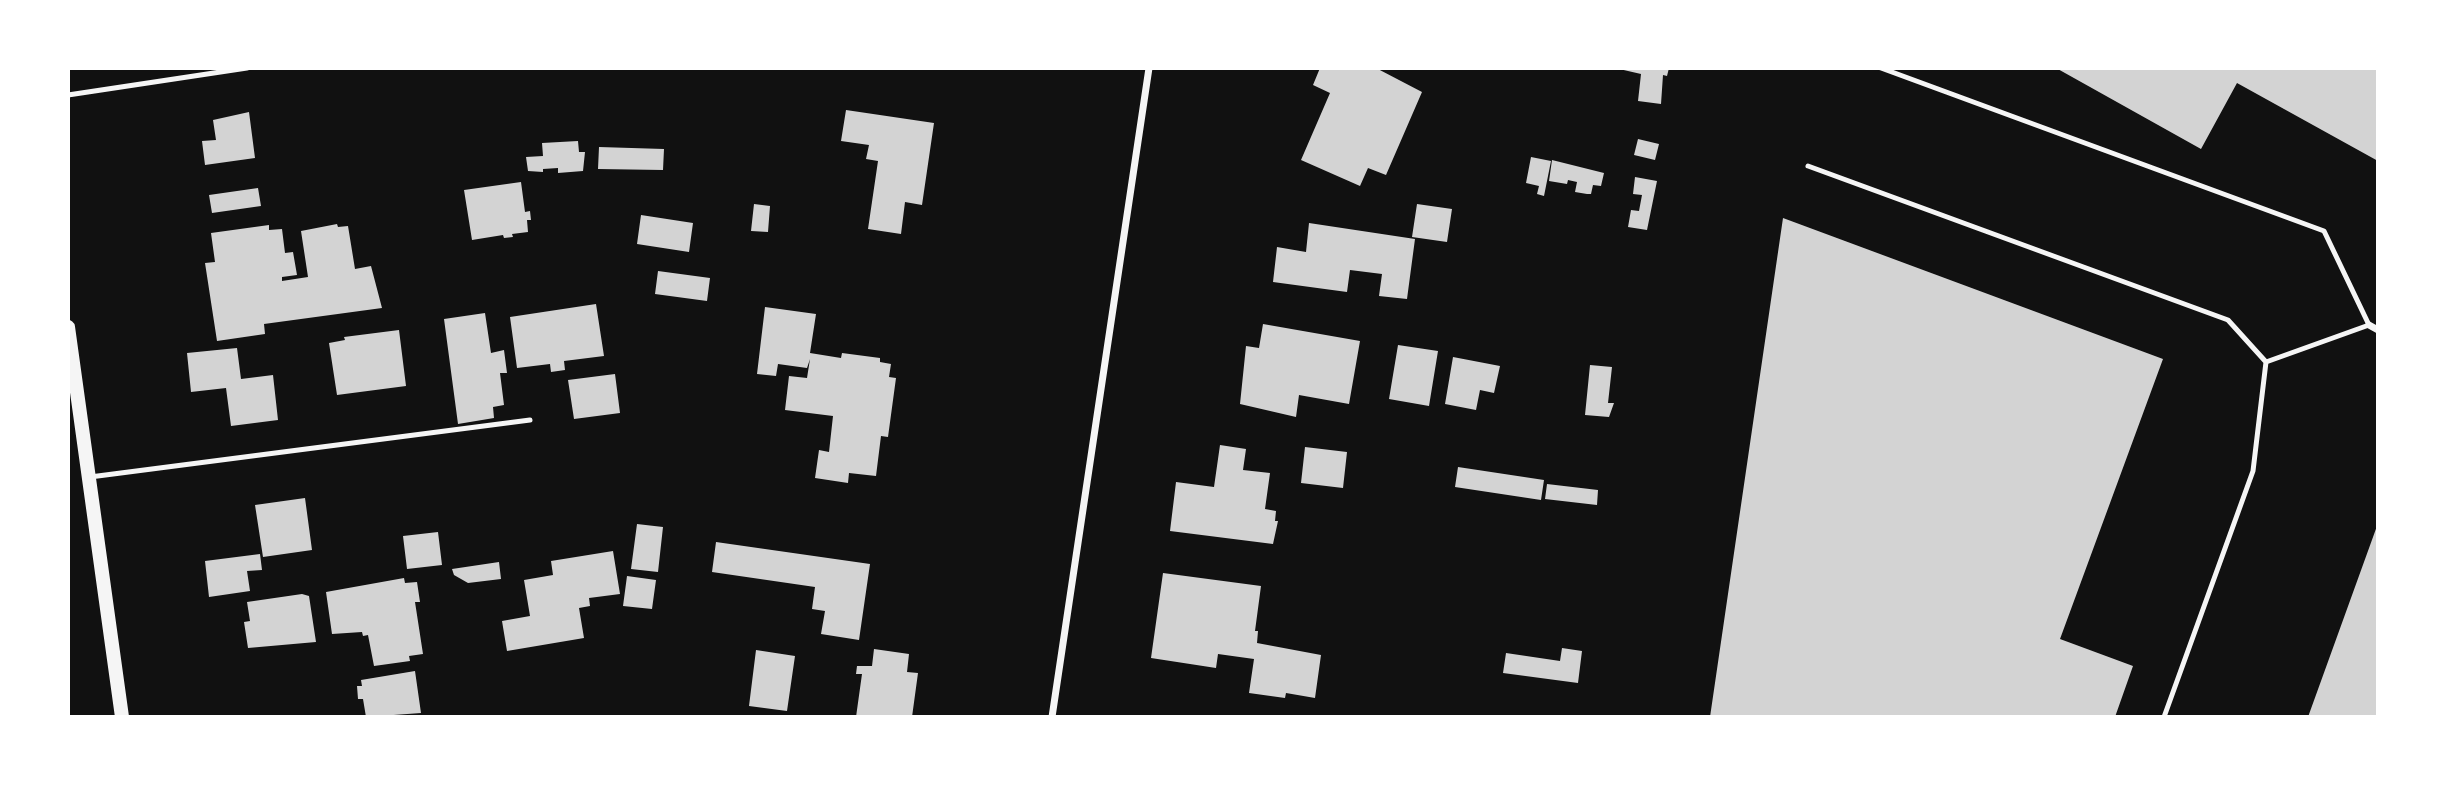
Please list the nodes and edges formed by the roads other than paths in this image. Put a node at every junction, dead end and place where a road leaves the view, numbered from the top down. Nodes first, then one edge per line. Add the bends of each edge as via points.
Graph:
1 (247, 68) edge
2 (1149, 68) edge
3 (1881, 68) edge
4 (68, 95) edge
5 (1808, 166) dead end
6 (2369, 325) junction
7 (2378, 330) edge
8 (69, 335) edge
9 (2266, 362) junction
10 (530, 420) dead end
11 (90, 477) junction
12 (122, 717) edge
13 (1052, 717) edge
14 (2164, 717) edge

1 - 4 lane
2 - 13 street
3 - 6 lane via 2324,231
5 - 9 lane via 2228,320
6 - 7 street
6 - 9 lane
8 - 11 main road
9 - 14 lane via 2253,471
10 - 11 lane
11 - 12 main road

